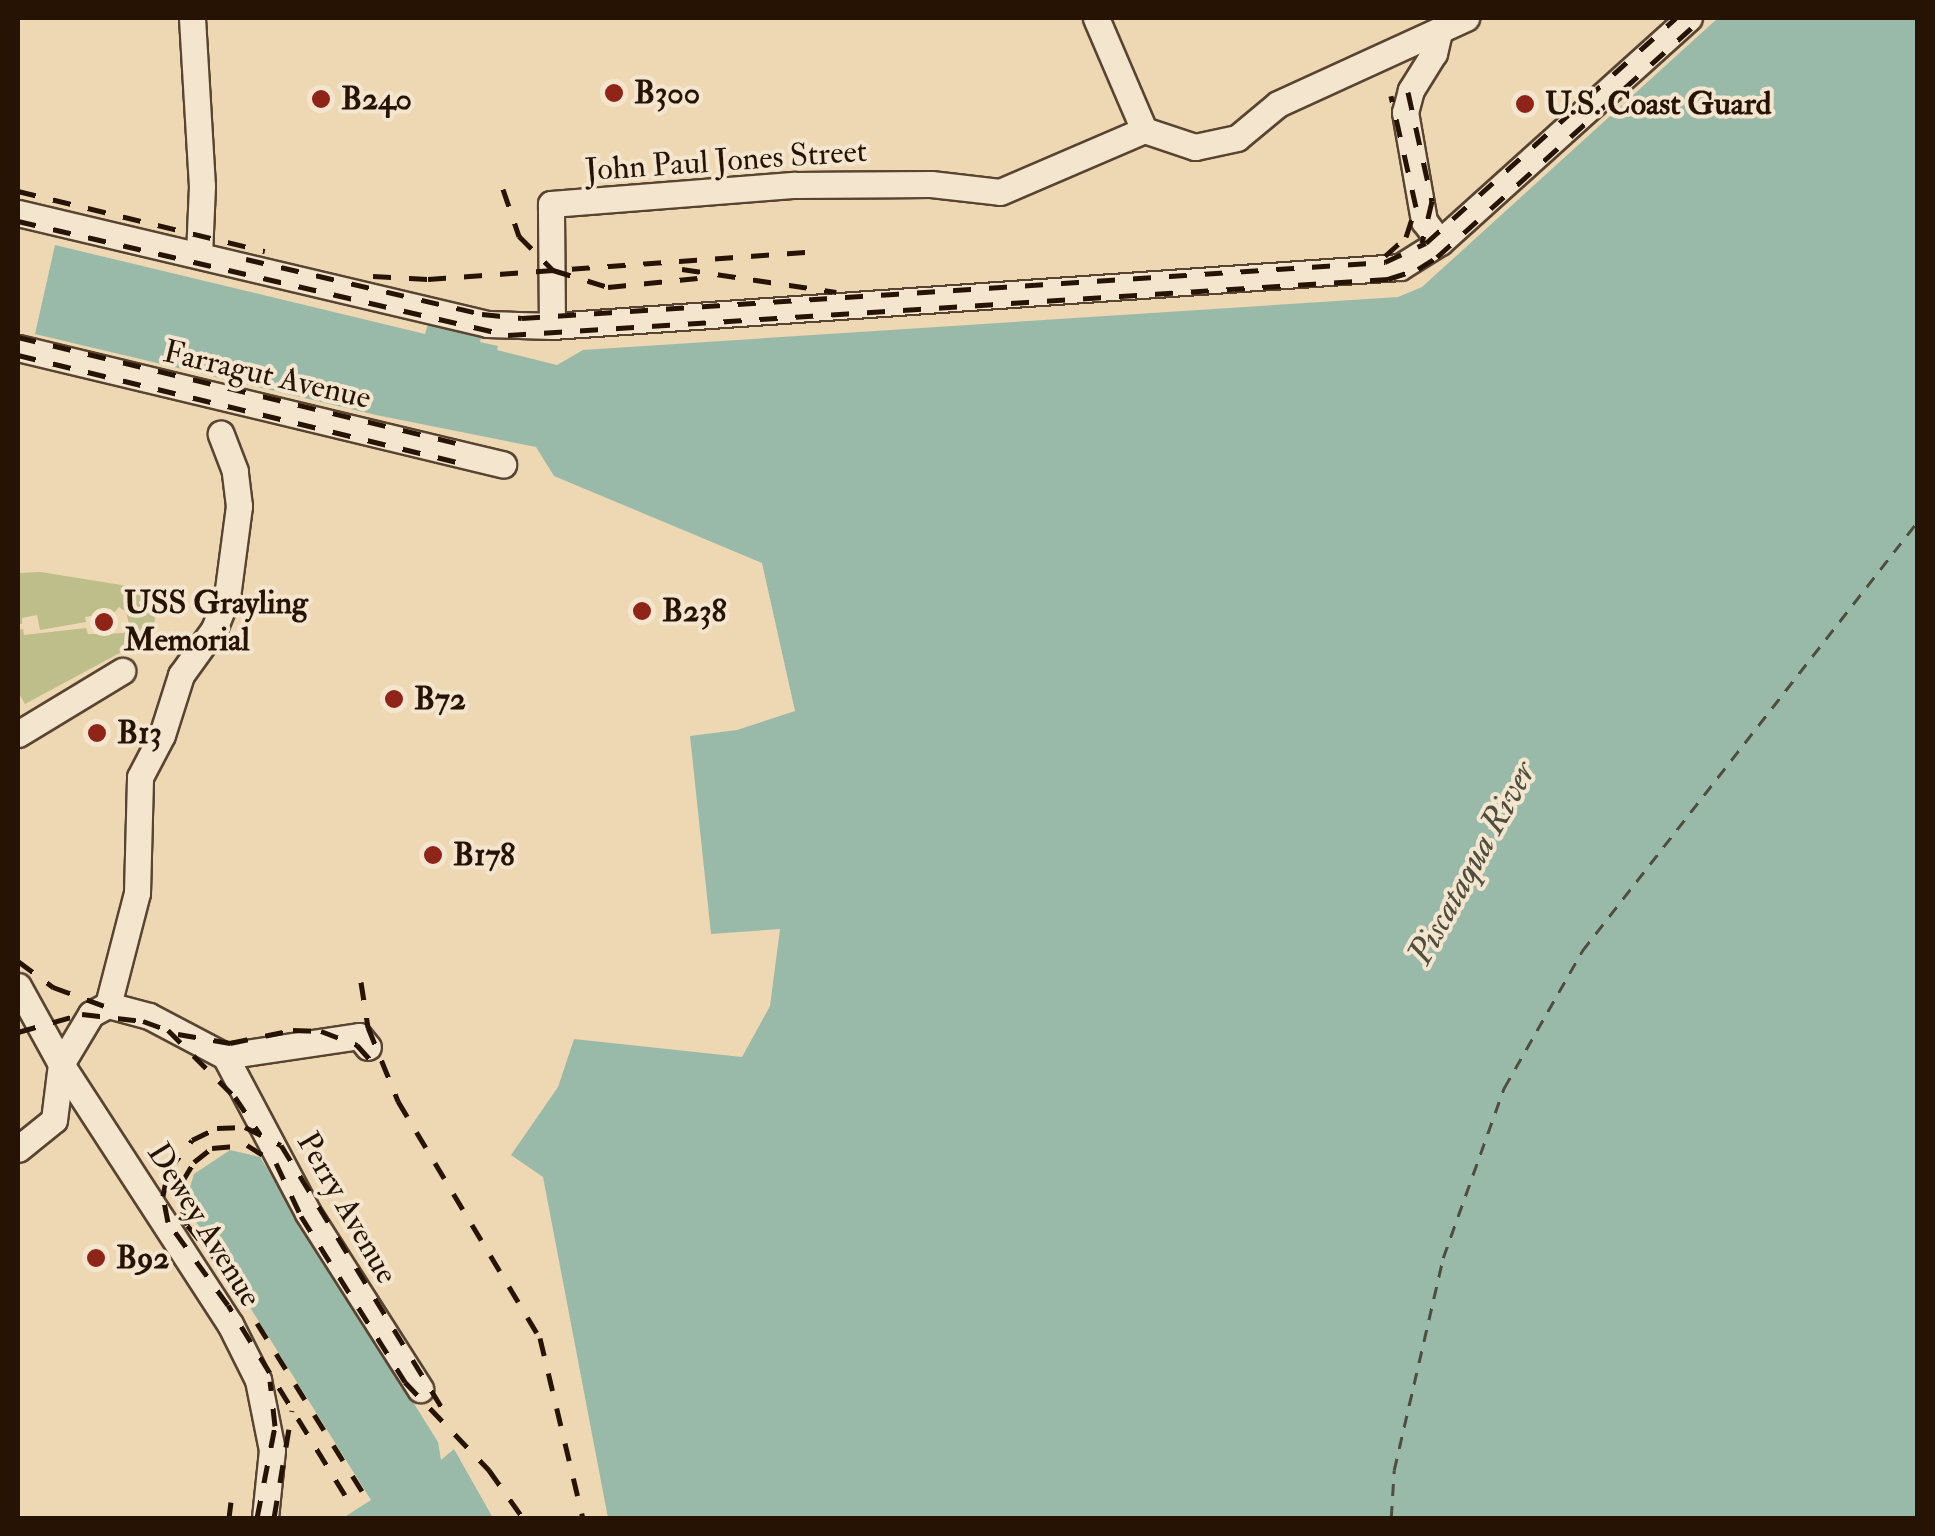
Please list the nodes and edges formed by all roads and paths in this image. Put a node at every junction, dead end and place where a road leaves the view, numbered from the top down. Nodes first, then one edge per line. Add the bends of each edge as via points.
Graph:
1 (192, 18) edge
2 (1096, 18) edge
3 (1466, 18) edge
4 (1688, 18) edge
5 (1439, 32) junction
6 (1144, 130) junction
7 (18, 214) edge
8 (1440, 242) junction
9 (199, 254) junction
10 (552, 326) junction
11 (18, 348) edge
12 (221, 434) dead end
13 (503, 464) dead end
14 (122, 671) dead end
15 (18, 734) edge
16 (18, 986) edge
17 (108, 1005) junction
18 (368, 1047) dead end
19 (225, 1056) junction
20 (61, 1064) junction
21 (18, 1149) edge
22 (420, 1390) dead end
23 (265, 1518) edge

1 - 9 street via 202,186
2 - 6 street
3 - 5 street
4 - 8 street
5 - 6 street via 1278,104 1237,138 1195,147
5 - 8 street via 1405,112 1424,221
6 - 10 street, John Paul Jones Street via 1000,192 931,184 795,185 551,204
7 - 9 street
8 - 10 street via 1404,266 1354,273
9 - 10 street via 487,324
11 - 13 street, Farragut Avenue
12 - 17 street via 239,506 227,597 182,675 140,777 137,894
14 - 15 street
16 - 20 street, Dewey Avenue
17 - 19 street via 149,1016
17 - 20 street via 90,1014
18 - 19 street via 359,1036
19 - 22 street, Perry Avenue via 308,1213
20 - 21 street via 54,1120
20 - 23 street, Dewey Avenue via 230,1324 258,1380 272,1460

